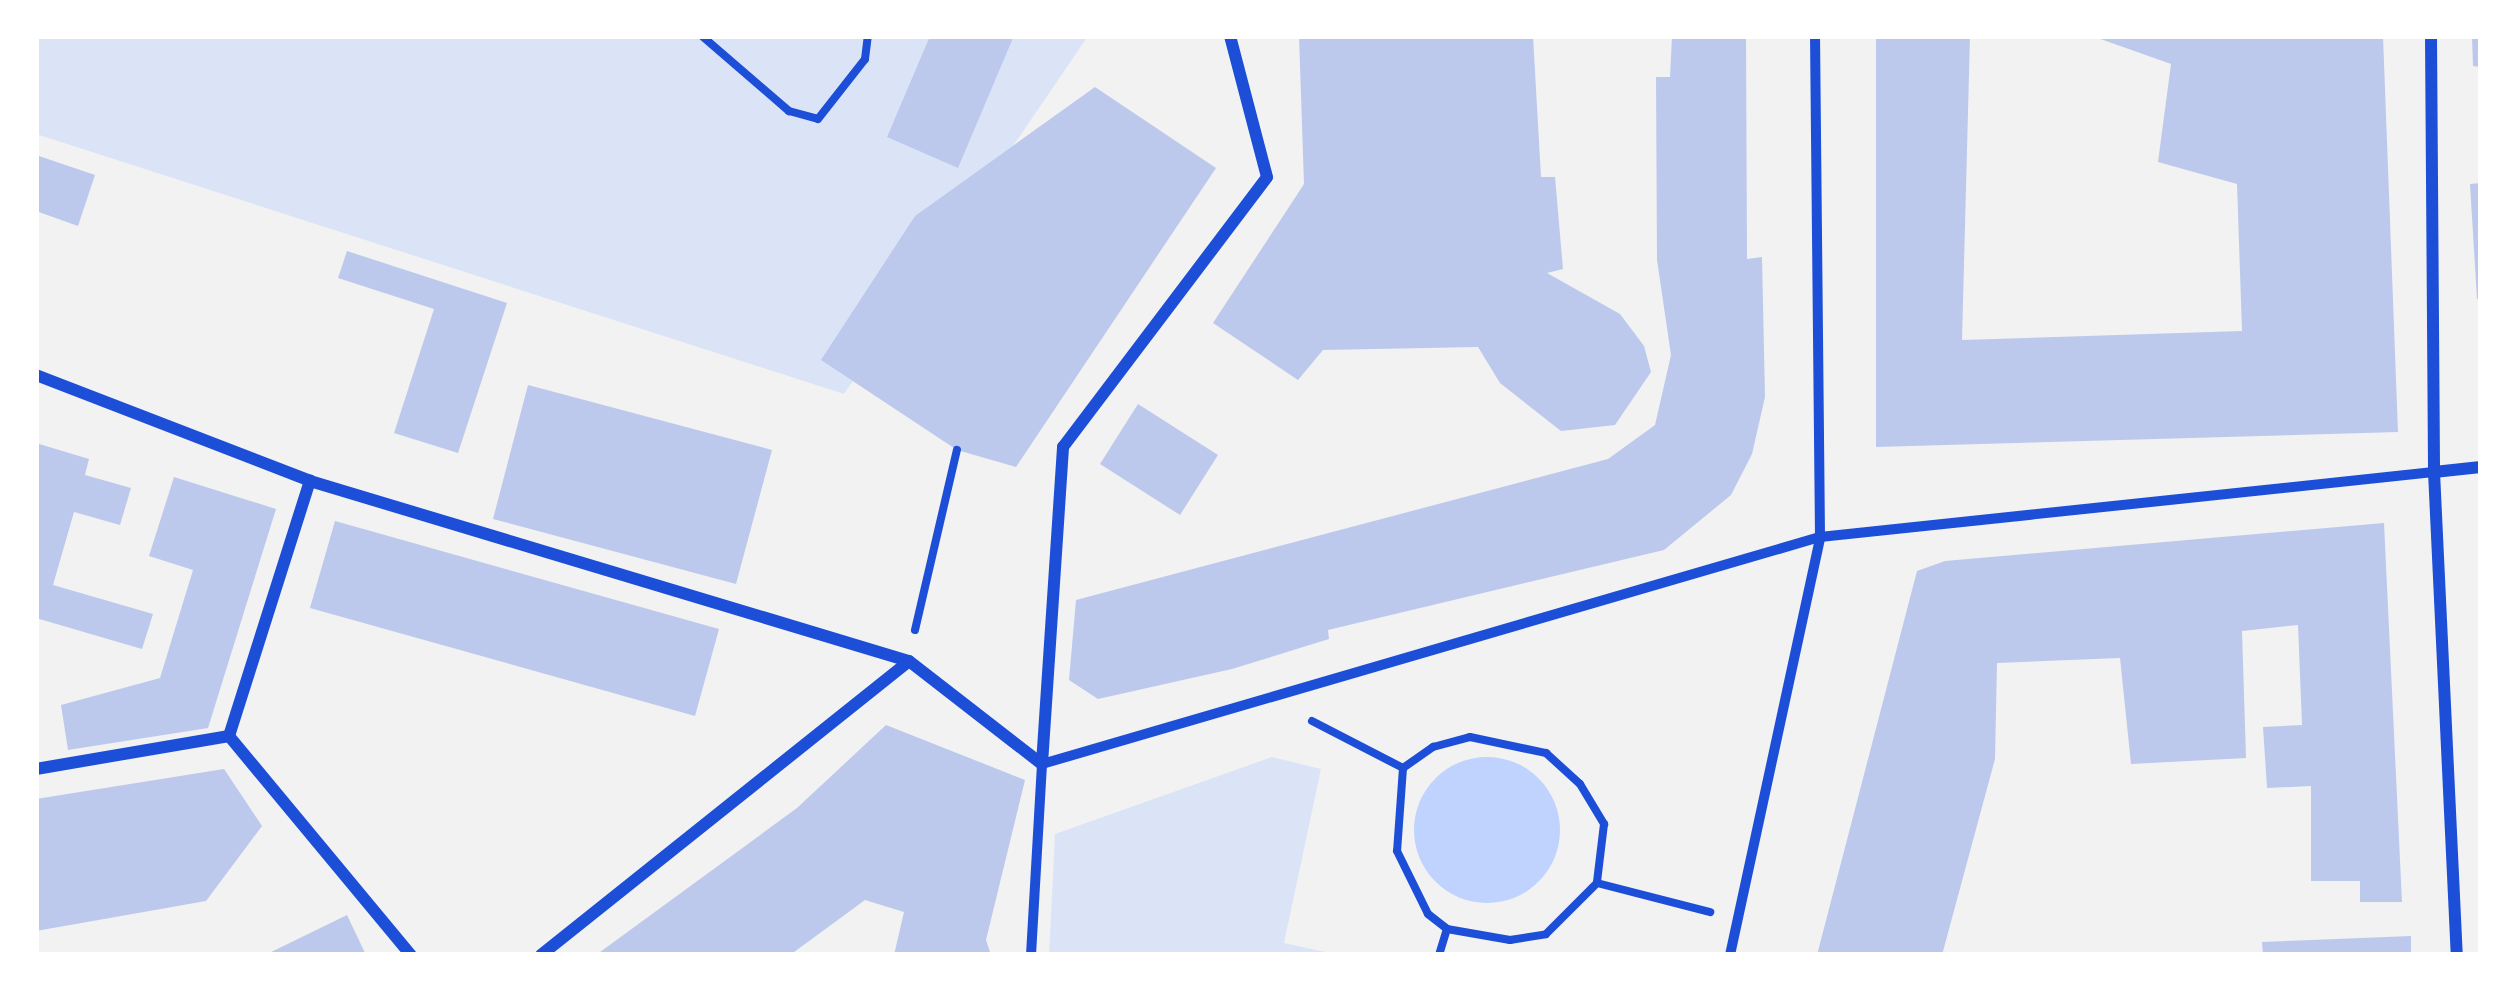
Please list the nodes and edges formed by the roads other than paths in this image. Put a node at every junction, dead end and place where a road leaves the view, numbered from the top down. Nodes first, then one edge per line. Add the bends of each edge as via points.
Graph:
1 (1230, 36) edge
2 (1815, 36) edge
3 (2431, 36) edge
4 (36, 375) edge
5 (2481, 467) edge
6 (2434, 472) junction
7 (310, 481) junction
8 (1820, 537) junction
9 (909, 661) junction
10 (230, 736) junction
11 (1042, 764) junction
12 (36, 769) edge
13 (411, 955) edge
14 (541, 955) edge
15 (1031, 955) edge
16 (1730, 955) edge
17 (2457, 955) edge

1 - 11 street via 1267,177 1063,446
2 - 8 street
3 - 6 street
4 - 7 street
5 - 6 street
6 - 8 street
6 - 17 street
7 - 9 street
7 - 10 street
8 - 11 street
8 - 16 street
9 - 11 street
9 - 14 street
10 - 12 street
10 - 13 street
11 - 15 street

